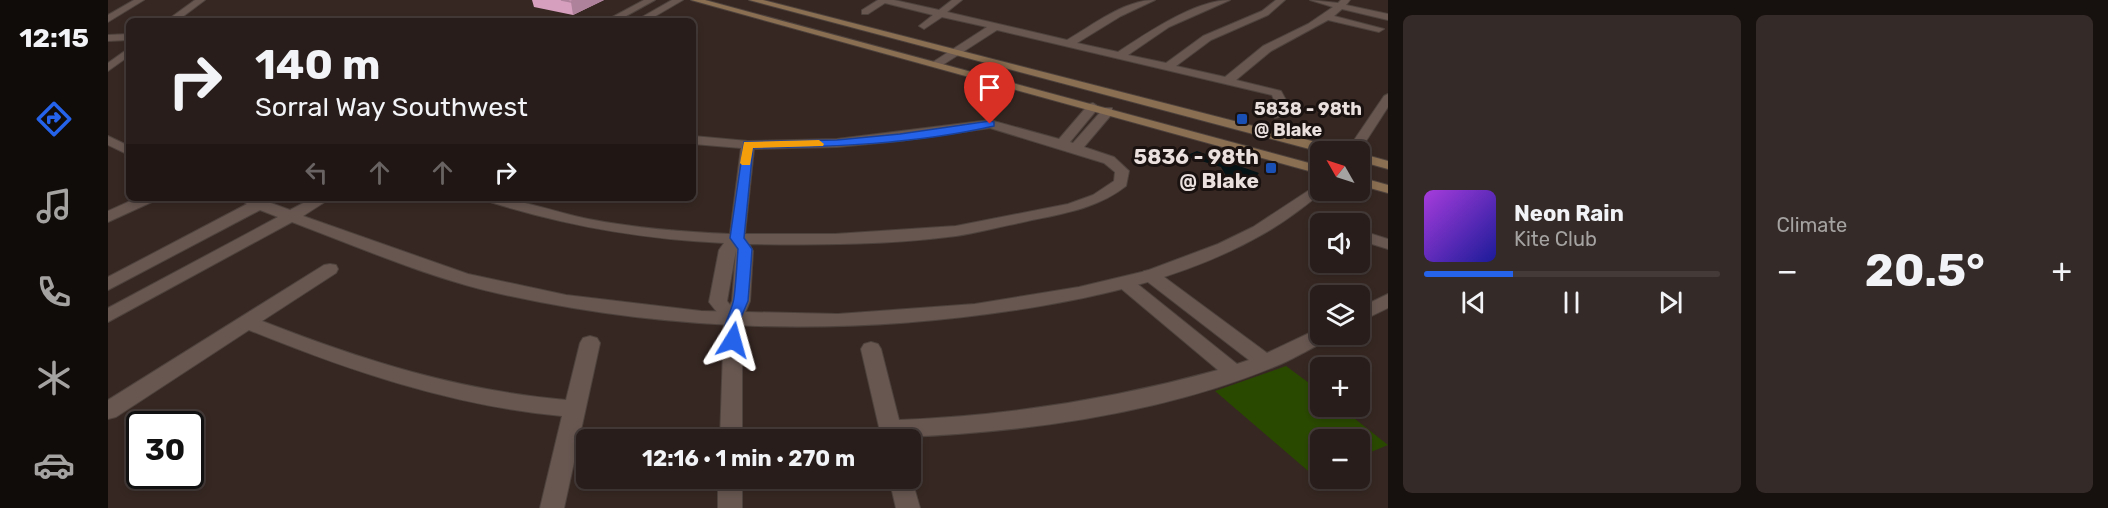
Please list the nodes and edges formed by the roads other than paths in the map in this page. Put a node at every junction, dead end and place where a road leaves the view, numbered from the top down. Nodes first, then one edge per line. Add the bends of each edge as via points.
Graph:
1 (140, 0) edge
2 (201, 0) edge
3 (651, 0) edge
4 (679, 0) edge
5 (695, 0) edge
6 (753, 0) edge
7 (882, 0) edge
8 (958, 0) edge
9 (1151, 0) edge
10 (1204, 0) edge
11 (1281, 0) edge
12 (1314, 0) edge
13 (1223, 2) edge
14 (1344, 4) edge
15 (865, 12) dead end
16 (940, 13) junction
17 (1384, 15) edge
18 (1327, 16) junction
19 (175, 18) edge
20 (616, 18) edge
21 (646, 18) edge
22 (108, 19) edge
23 (924, 26) dead end
24 (996, 26) junction
25 (1379, 29) dead end
26 (126, 37) edge
27 (108, 38) edge
28 (1070, 43) junction
29 (956, 52) junction
30 (126, 53) edge
31 (1121, 55) junction
32 (937, 64) junction
33 (1169, 66) junction
34 (108, 68) edge
35 (1228, 81) junction
36 (1388, 98) edge
37 (1093, 107) junction
38 (1108, 111) junction
39 (1275, 114) dead end
40 (1081, 122) junction
41 (1095, 126) junction
42 (108, 140) edge
43 (696, 140) edge
44 (1359, 141) edge
45 (1062, 144) junction
46 (748, 145) junction
47 (1310, 145) edge
48 (1076, 148) junction
49 (126, 149) edge
50 (1370, 160) edge
51 (1388, 165) edge
52 (1310, 167) edge
53 (1370, 184) edge
54 (1388, 189) edge
55 (1310, 195) edge
56 (143, 201) edge
57 (300, 201) edge
58 (502, 201) edge
59 (268, 205) edge
60 (108, 217) edge
61 (737, 238) junction
62 (1370, 238) edge
63 (1388, 244) edge
64 (330, 269) dead end
65 (1150, 275) junction
66 (722, 279) junction
67 (743, 279) junction
68 (1124, 282) junction
69 (108, 284) edge
70 (1388, 300) edge
71 (1370, 310) edge
72 (108, 316) edge
73 (1207, 317) junction
74 (733, 320) junction
75 (247, 322) junction
76 (1178, 327) junction
77 (1310, 340) edge
78 (590, 343) dead end
79 (871, 349) dead end
80 (1265, 362) junction
81 (1233, 372) junction
82 (575, 409) junction
83 (108, 411) edge
84 (731, 429) edge
85 (891, 429) edge
86 (921, 431) edge
87 (730, 489) edge
88 (904, 489) edge
89 (552, 508) edge
90 (730, 508) edge
91 (908, 508) edge

1 - 22 street
2 - 19 street
3 - 20 street
4 - 21 street
5 - 32 main road
6 - 29 main road
7 - 15 street
7 - 16 street
8 - 16 street
9 - 28 street via 1118,14
10 - 13 street
11 - 33 street via 1264,13 1207,38
12 - 14 street
13 - 31 street via 1166,25
14 - 17 street
14 - 18 street
16 - 23 street
16 - 24 street
18 - 25 street
18 - 35 street via 1271,46
24 - 28 street
24 - 29 street
26 - 27 street
28 - 31 street
29 - 32 street
29 - 47 main road
30 - 34 street
31 - 33 street
32 - 37 main road
33 - 35 street
35 - 39 street via 1277,93 1281,102
36 - 44 street
37 - 38 main road
37 - 40 street
38 - 41 street
38 - 52 main road
40 - 41 street
40 - 45 street
41 - 48 street
42 - 49 street
43 - 46 street
45 - 46 street via 990,124 837,143
45 - 48 street
46 - 61 street
48 - 61 street via 1109,160 1122,171 1121,183 1109,194 1077,207 958,231 847,238
50 - 51 main road
53 - 54 main road
55 - 65 street via 1253,232 1208,255
56 - 60 street
57 - 59 street
58 - 61 street via 603,227
59 - 69 street
59 - 72 street
59 - 74 street via 433,270 497,287 609,308
61 - 66 street via 727,250
61 - 67 street via 745,249
62 - 63 street
64 - 75 street
65 - 68 street
65 - 73 street
66 - 67 street
66 - 74 street via 718,302
67 - 74 street via 741,301
68 - 74 street via 1009,306 917,317
68 - 76 street
70 - 71 street
73 - 76 street
73 - 80 street
74 - 84 street
75 - 82 street via 381,372 483,398
75 - 83 street
76 - 81 street
77 - 80 street
78 - 82 street
79 - 85 street
80 - 81 street
81 - 86 street via 1119,402
82 - 89 street
87 - 90 street
88 - 91 street

